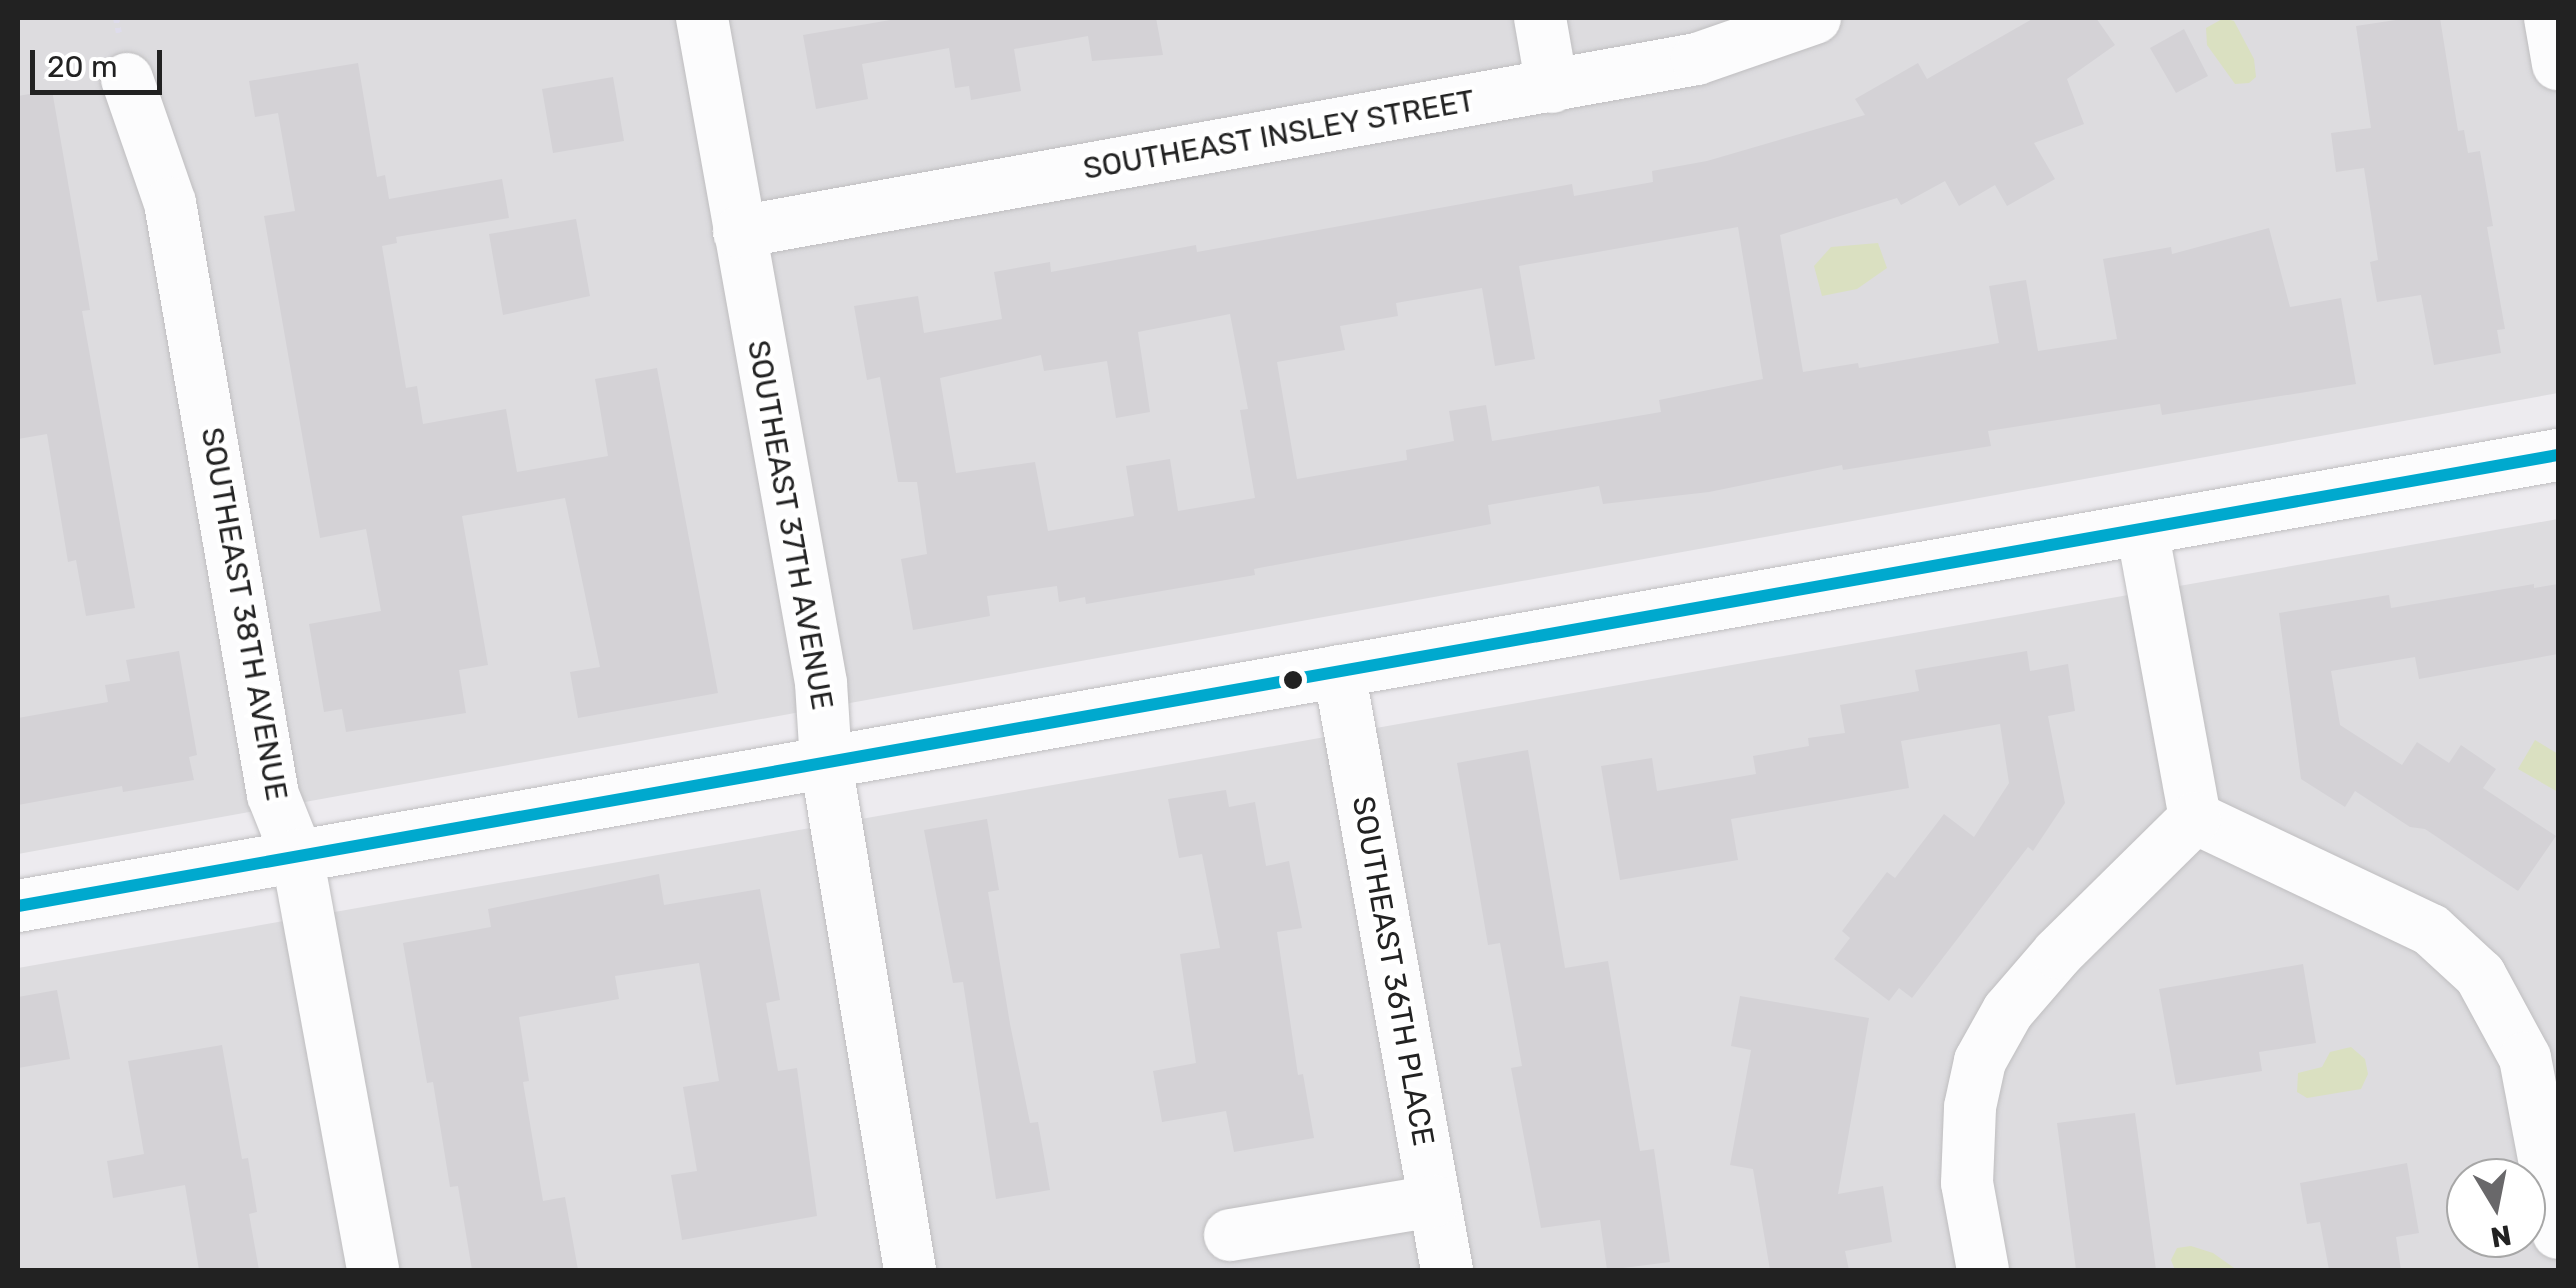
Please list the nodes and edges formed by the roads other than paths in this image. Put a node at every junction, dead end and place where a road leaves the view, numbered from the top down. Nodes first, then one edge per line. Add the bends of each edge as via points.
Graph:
1 (702, 18) edge
2 (1540, 18) edge
3 (1815, 18) edge
4 (2550, 18) edge
5 (2558, 64) edge
6 (127, 79) dead end
7 (1552, 87) junction
8 (738, 232) junction
9 (2558, 454) edge
10 (2142, 529) junction
11 (1340, 671) junction
12 (826, 763) junction
13 (2195, 818) junction
14 (297, 856) junction
15 (18, 906) edge
16 (1434, 1201) junction
17 (2558, 1233) edge
18 (1230, 1235) dead end
19 (372, 1270) edge
20 (910, 1270) edge
21 (1447, 1270) edge
22 (1982, 1270) edge

1 - 8 street, SOUTHEAST 37TH AVENUE
2 - 7 street
3 - 7 street, SOUTHEAST INSLEY STREET via 1697,59
4 - 5 street
6 - 14 street, SOUTHEAST 38TH AVENUE via 170,203 273,795
7 - 8 street, SOUTHEAST INSLEY STREET
8 - 12 street, SOUTHEAST 37TH AVENUE via 821,683
9 - 10 street
10 - 11 street
10 - 13 street
11 - 12 street
11 - 16 street, SOUTHEAST 36TH PLACE
12 - 14 street
12 - 20 street, SOUTHEAST 37TH AVENUE
13 - 17 street via 2431,930 2480,975 2525,1058
13 - 22 street via 2058,953 2008,1011 1980,1061 1970,1107 1968,1183
14 - 15 street
14 - 19 street, SOUTHEAST 38TH AVENUE
16 - 18 street
16 - 21 street, SOUTHEAST 36TH PLACE

